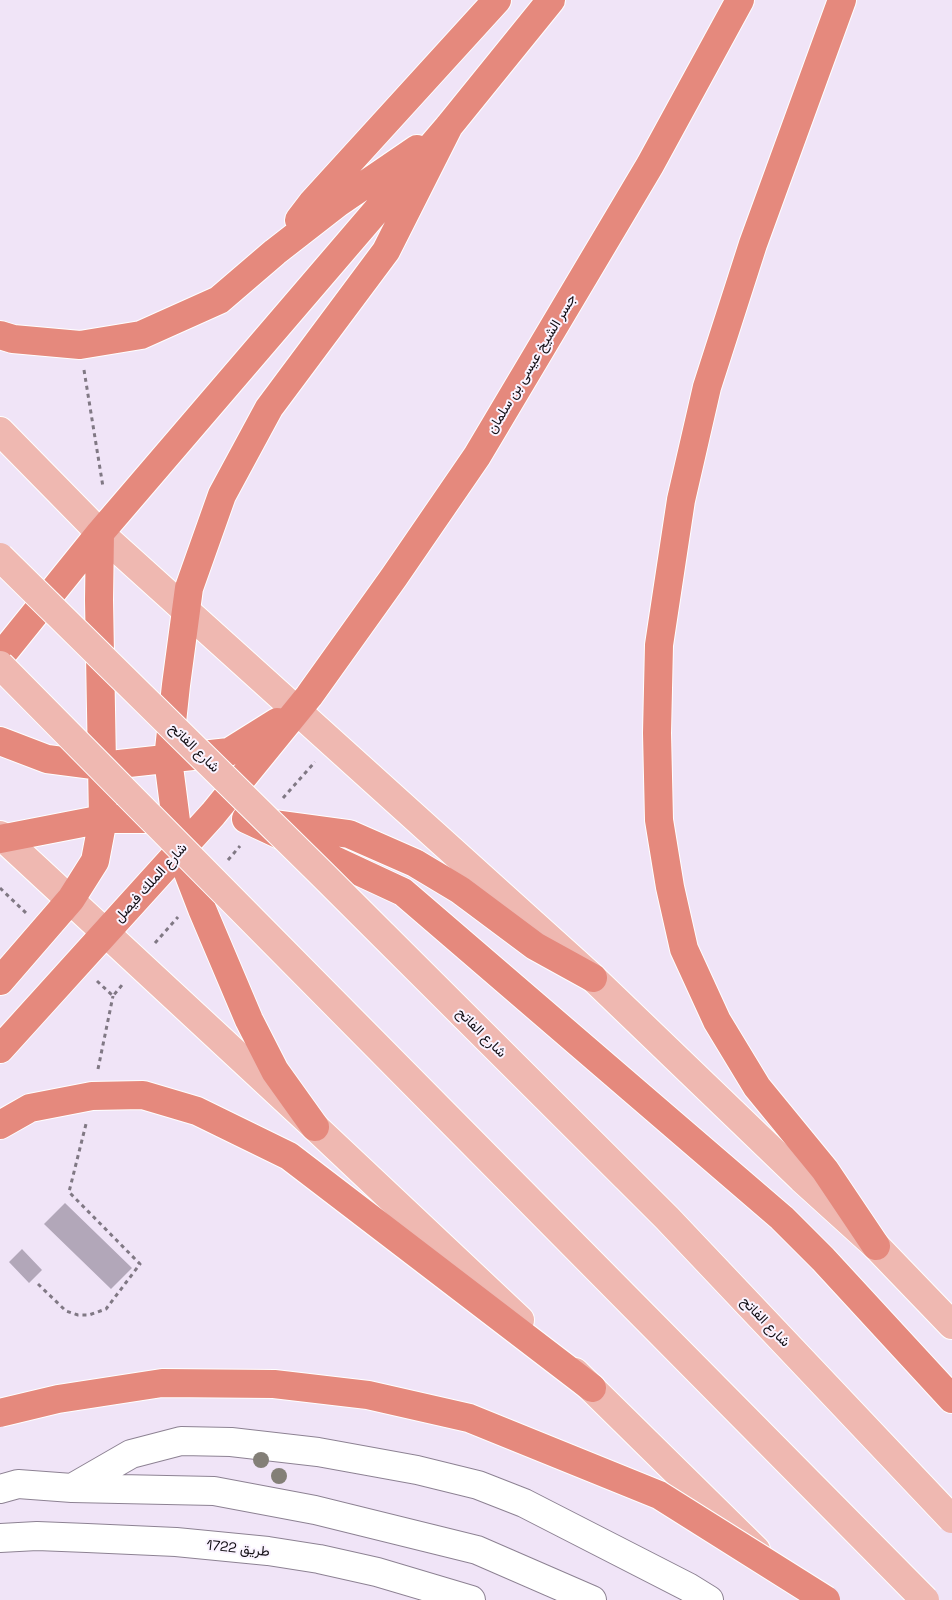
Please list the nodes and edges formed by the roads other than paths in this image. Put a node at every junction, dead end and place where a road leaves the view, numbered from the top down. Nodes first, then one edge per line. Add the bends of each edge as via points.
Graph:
1 (497, 0) edge
2 (551, 0) edge
3 (740, 0) edge
4 (842, 0) edge
5 (449, 126) junction
6 (275, 252) junction
7 (0, 335) edge
8 (0, 431) edge
9 (100, 533) junction
10 (0, 557) edge
11 (186, 611) junction
12 (0, 657) edge
13 (0, 665) edge
14 (295, 711) junction
15 (0, 741) edge
16 (168, 760) junction
17 (101, 766) junction
18 (212, 814) junction
19 (103, 819) junction
20 (175, 819) junction
21 (246, 819) junction
22 (1, 837) edge
23 (180, 852) junction
24 (71, 899) junction
25 (107, 932) junction
26 (593, 978) junction
27 (0, 981) edge
28 (0, 1049) edge
29 (0, 1126) edge
30 (315, 1127) junction
31 (876, 1246) junction
32 (952, 1325) edge
33 (592, 1388) junction
34 (952, 1399) edge
35 (0, 1413) edge
36 (72, 1488) junction
37 (0, 1489) edge
38 (952, 1518) edge
39 (0, 1538) edge
40 (471, 1600) edge
41 (592, 1600) edge
42 (709, 1600) edge
43 (808, 1600) edge
44 (826, 1600) edge
45 (925, 1600) edge

1 - 6 highway via 312,202
2 - 5 highway
3 - 14 highway, جسر الشيخ عيسى بن سلمان via 650,165 477,456 309,696
4 - 31 highway via 753,244 707,387 681,500 659,645 659,820 684,949 717,1021 757,1087 825,1170
5 - 6 highway via 338,203
5 - 9 highway
5 - 11 highway via 386,250 269,408 222,495 189,588
6 - 7 highway via 219,300 141,335 80,345
8 - 9 main road
9 - 11 main road
9 - 12 highway
9 - 17 highway
10 - 38 main road, شارع الفاتح, bridge via 660,1211
11 - 14 main road
11 - 16 highway
13 - 45 main road, bridge
14 - 16 highway via 229,752
14 - 18 highway, شارع الملك فيصل
14 - 26 main road
15 - 17 highway via 47,759
16 - 17 highway
16 - 20 highway
17 - 19 highway
18 - 20 highway
18 - 21 highway
18 - 23 highway, شارع الملك فيصل
19 - 20 highway
19 - 22 highway
19 - 24 highway via 95,861
20 - 23 highway
21 - 26 highway via 349,834 415,863 460,890 535,946
21 - 34 highway via 404,892 782,1218
22 - 24 main road
23 - 25 highway, شارع الملك فيصل
23 - 30 highway via 249,1020 275,1071
24 - 25 main road
24 - 27 highway
25 - 28 highway, شارع الملك فيصل
25 - 30 main road
26 - 31 main road
29 - 33 highway via 30,1108 92,1096 143,1095 197,1111 289,1156
30 - 33 main road
31 - 32 main road
33 - 43 main road
35 - 44 highway, bridge via 58,1399 162,1383 284,1385 368,1395 460,1416 659,1495
36 - 37 street via 18,1484
36 - 41 street via 214,1491 315,1510 477,1550
36 - 42 street via 130,1454 181,1441 231,1442 336,1455 478,1485 524,1503
39 - 40 street, طريق 1722 via 37,1536 121,1540 268,1551 376,1572

